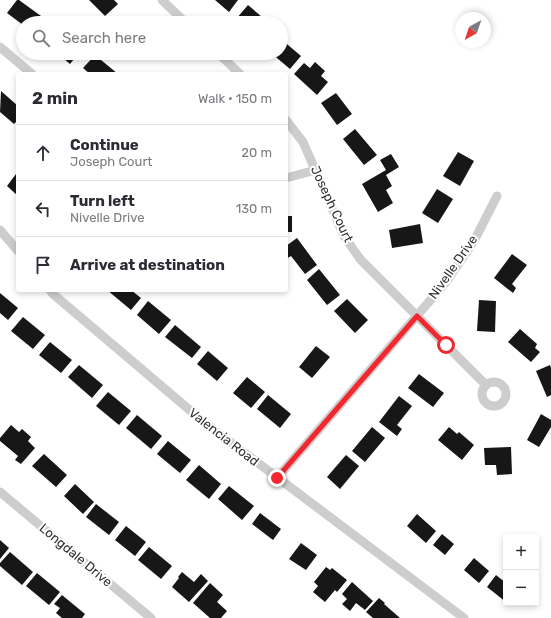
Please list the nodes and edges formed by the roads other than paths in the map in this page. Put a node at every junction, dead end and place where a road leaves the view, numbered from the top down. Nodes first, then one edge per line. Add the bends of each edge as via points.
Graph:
1 (162, 0) edge
2 (179, 16) edge
3 (0, 47) edge
4 (225, 60) edge
5 (30, 72) edge
6 (238, 72) edge
7 (288, 123) edge
8 (316, 170) junction
9 (288, 177) edge
10 (497, 196) dead end
11 (0, 230) edge
12 (16, 249) edge
13 (52, 292) edge
14 (417, 316) junction
15 (486, 385) dead end
16 (277, 478) junction
17 (0, 492) edge
18 (151, 618) edge
19 (464, 618) edge

1 - 2 street
3 - 5 street
4 - 6 street
7 - 8 street, Joseph Court via 303,142
8 - 9 street
8 - 14 street, Joseph Court via 344,236 360,259
10 - 14 street, Nivelle Drive via 474,241 446,282
11 - 12 street
13 - 16 street, Valencia Road via 205,423
14 - 15 street, Joseph Court
14 - 16 street, Nivelle Drive
16 - 19 street, Valencia Road
17 - 18 street, Longdale Drive

